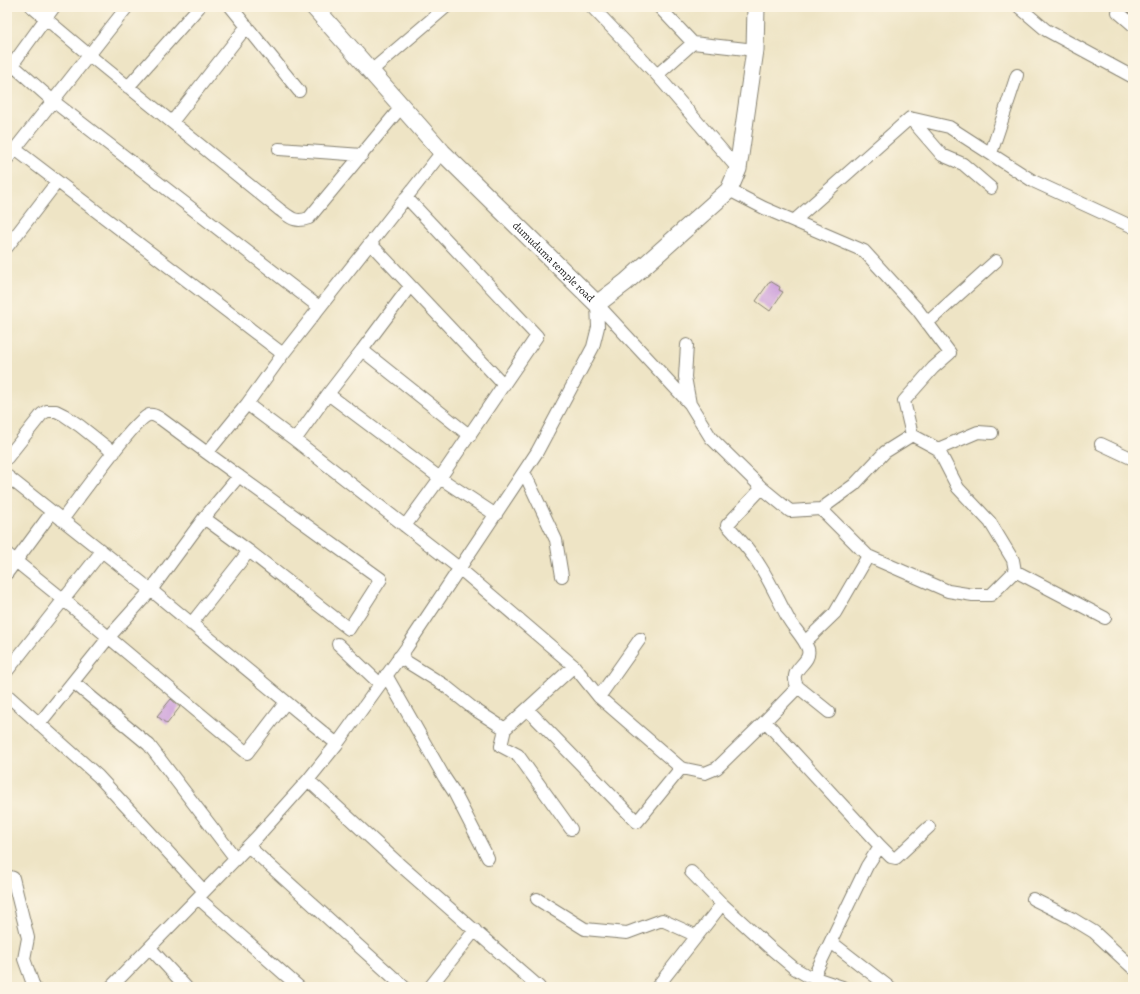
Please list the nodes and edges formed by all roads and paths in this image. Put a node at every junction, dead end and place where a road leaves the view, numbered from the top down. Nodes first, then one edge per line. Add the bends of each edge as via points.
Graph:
1 (32, 7) edge
2 (54, 7) edge
3 (127, 7) edge
4 (199, 7) edge
5 (231, 7) edge
6 (314, 7) edge
7 (446, 7) edge
8 (592, 7) edge
9 (659, 7) edge
10 (756, 7) edge
11 (1019, 7) edge
12 (1118, 12) dead end
13 (45, 18) junction
14 (1133, 25) edge
15 (247, 26) junction
16 (693, 43) junction
17 (755, 50) junction
18 (89, 55) junction
19 (9, 65) edge
20 (371, 71) junction
21 (1017, 75) dead end
22 (657, 76) junction
23 (1133, 77) edge
24 (128, 87) junction
25 (299, 91) dead end
26 (53, 101) junction
27 (402, 106) junction
28 (910, 118) junction
29 (172, 122) junction
30 (15, 149) junction
31 (279, 149) dead end
32 (442, 152) junction
33 (991, 153) junction
34 (362, 155) junction
35 (7, 159) edge
36 (738, 169) junction
37 (57, 182) junction
38 (991, 188) dead end
39 (729, 190) junction
40 (406, 197) junction
41 (795, 220) junction
42 (1133, 227) edge
43 (370, 243) junction
44 (7, 247) edge
45 (996, 261) dead end
46 (410, 286) junction
47 (597, 304) junction
48 (319, 307) junction
49 (927, 323) junction
50 (687, 345) dead end
51 (362, 350) junction
52 (283, 354) junction
53 (504, 385) junction
54 (328, 394) junction
55 (247, 404) junction
56 (690, 404) junction
57 (992, 433) dead end
58 (912, 435) junction
59 (470, 436) junction
60 (295, 440) junction
61 (1101, 444) dead end
62 (938, 449) junction
63 (114, 453) junction
64 (207, 453) junction
65 (7, 458) edge
66 (1133, 459) edge
67 (524, 472) junction
68 (7, 476) edge
69 (239, 476) junction
70 (440, 478) junction
71 (762, 488) junction
72 (821, 508) junction
73 (52, 512) junction
74 (496, 514) junction
75 (204, 518) junction
76 (62, 520) junction
77 (405, 526) junction
78 (102, 551) junction
79 (249, 551) junction
80 (868, 556) junction
81 (11, 558) edge
82 (459, 568) junction
83 (1015, 571) junction
84 (7, 573) edge
85 (562, 576) dead end
86 (151, 590) junction
87 (64, 600) junction
88 (1105, 618) dead end
89 (192, 624) junction
90 (109, 637) junction
91 (640, 639) dead end
92 (805, 642) junction
93 (338, 644) dead end
94 (400, 657) junction
95 (574, 666) junction
96 (7, 671) edge
97 (383, 679) junction
98 (73, 682) junction
99 (798, 687) junction
100 (7, 696) edge
101 (598, 697) junction
102 (286, 702) junction
103 (527, 709) junction
104 (829, 712) dead end
105 (765, 721) junction
106 (40, 724) junction
107 (505, 729) junction
108 (337, 744) junction
109 (681, 768) junction
110 (308, 780) junction
111 (928, 827) dead end
112 (571, 829) dead end
113 (248, 846) junction
114 (880, 846) junction
115 (488, 858) dead end
116 (236, 859) junction
117 (691, 872) dead end
118 (7, 876) edge
119 (201, 894) junction
120 (537, 899) dead end
121 (1033, 900) dead end
122 (722, 904) junction
123 (475, 930) junction
124 (697, 936) junction
125 (831, 942) junction
126 (150, 948) junction
127 (1133, 968) edge
128 (813, 978) junction
129 (658, 986) edge
130 (34, 987) edge
131 (110, 987) edge
132 (186, 987) edge
133 (299, 987) edge
134 (404, 987) edge
135 (430, 987) edge
136 (539, 987) edge
137 (842, 987) edge
138 (889, 987) edge

1 - 13 street
2 - 13 street
3 - 18 street
4 - 24 street
5 - 15 street
6 - 20 street, dumuduma temple road
7 - 20 street
8 - 22 street
9 - 16 street
10 - 17 street, dumuduma temple road
11 - 23 street via 1046,30
12 - 14 street
13 - 18 street
13 - 19 street
15 - 25 street
15 - 29 street
16 - 17 street
16 - 22 street
17 - 36 street, dumuduma temple road
18 - 24 street
18 - 26 street
19 - 26 street
20 - 27 street, dumuduma temple road
21 - 33 street
22 - 36 street
24 - 29 street
26 - 30 street
26 - 48 street
27 - 32 street, dumuduma temple road
27 - 34 street
28 - 33 street via 950,127
28 - 38 street via 942,155 963,164
28 - 41 street
29 - 34 street via 280,210 301,221 309,218
30 - 35 street
30 - 37 street
31 - 34 street
32 - 40 street
32 - 47 street, dumuduma temple road
33 - 42 street via 1034,181
36 - 39 street, dumuduma temple road
37 - 44 street
37 - 52 street
39 - 41 street
39 - 47 street, dumuduma temple road via 626,282
40 - 43 street
40 - 53 street via 537,336
41 - 49 street via 864,251
43 - 46 street
43 - 48 street
45 - 49 street
46 - 51 street
46 - 53 street
47 - 56 street
47 - 67 street via 598,327 594,347
48 - 52 street
49 - 58 street via 950,353 904,401
50 - 56 street via 685,377
51 - 54 street
51 - 59 street
52 - 55 street
53 - 59 street
54 - 60 street
54 - 70 street
55 - 60 street
55 - 64 street
56 - 71 street via 711,438
57 - 62 street via 978,432
58 - 62 street
58 - 72 street via 885,452 854,486
59 - 70 street
60 - 77 street
61 - 66 street
62 - 83 street via 958,488 990,522 1013,560
63 - 64 street via 149,414 154,414
63 - 65 street via 72,420 56,411 48,411 42,414
63 - 76 street
64 - 69 street
67 - 74 street
67 - 85 street via 556,540
68 - 73 street
69 - 75 street
69 - 79 street via 381,579 349,629
70 - 74 street
70 - 77 street
71 - 72 street via 790,511
71 - 92 street via 727,525 760,566 790,622
72 - 80 street
73 - 76 street
73 - 81 street
74 - 82 street
75 - 79 street
75 - 86 street
76 - 78 street
77 - 82 street
78 - 86 street
78 - 87 street
79 - 89 street
80 - 83 street via 948,591 973,595 991,594
80 - 92 street via 835,613
81 - 84 street
81 - 87 street
82 - 94 street
82 - 95 street
83 - 88 street
86 - 89 street
86 - 90 street
87 - 90 street
87 - 96 street
89 - 102 street
90 - 98 street
90 - 102 street via 247,753
91 - 101 street
92 - 99 street via 808,655 795,676
93 - 97 street
94 - 97 street
94 - 107 street
95 - 101 street
95 - 103 street
97 - 108 street
97 - 115 street via 454,792
98 - 106 street
98 - 116 street via 149,745
99 - 104 street
99 - 105 street
100 - 106 street
101 - 109 street
102 - 108 street
103 - 107 street
103 - 109 street via 637,822
105 - 109 street via 717,768 705,772
105 - 114 street
106 - 119 street via 98,776
107 - 112 street via 502,746 518,755
108 - 110 street
110 - 113 street
110 - 123 street
111 - 114 street via 896,858 891,857
113 - 116 street
113 - 134 street
114 - 125 street via 867,866
116 - 119 street
117 - 122 street
118 - 130 street via 13,878 28,938 24,959
119 - 126 street
119 - 133 street
120 - 124 street via 585,929 627,933 662,920
121 - 127 street via 1094,932
122 - 124 street
122 - 128 street via 794,968
123 - 135 street
123 - 136 street
124 - 129 street
125 - 128 street
125 - 138 street
126 - 131 street
126 - 132 street
128 - 137 street

